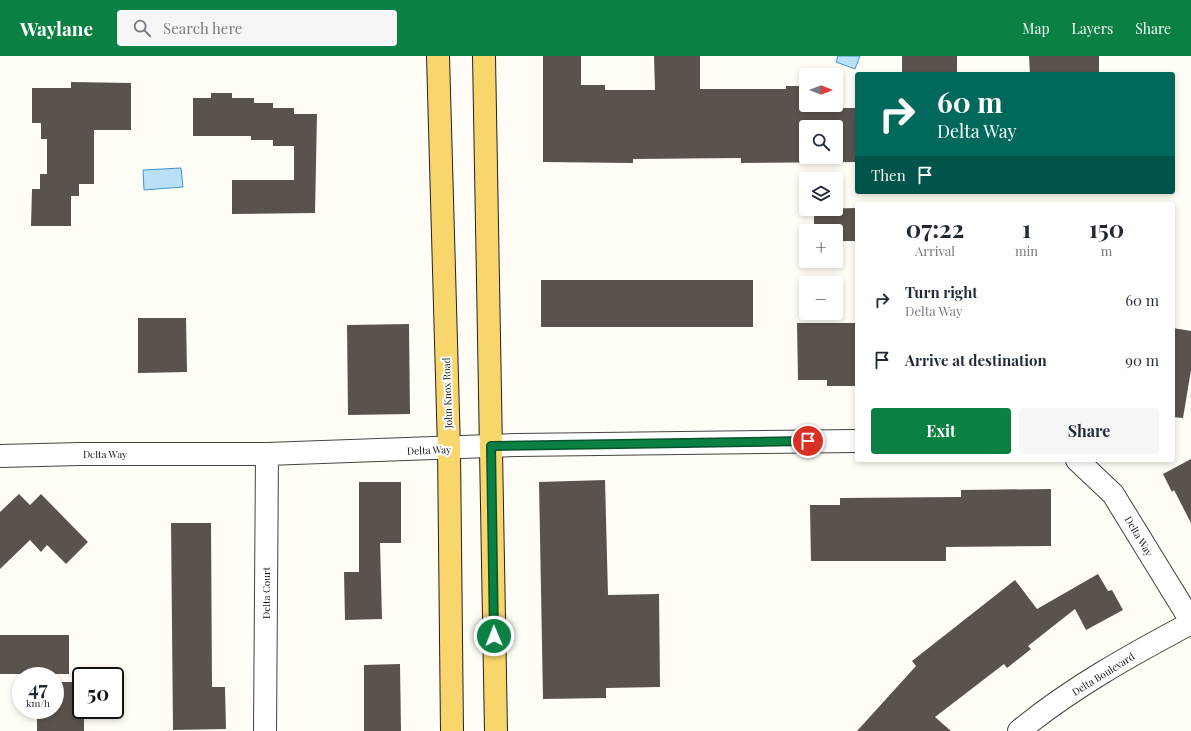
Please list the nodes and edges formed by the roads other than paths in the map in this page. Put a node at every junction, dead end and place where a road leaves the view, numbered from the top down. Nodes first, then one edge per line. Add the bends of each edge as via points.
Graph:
1 (438, 56) edge
2 (484, 56) edge
3 (855, 441) edge
4 (491, 446) junction
5 (449, 449) junction
6 (267, 454) junction
7 (0, 456) edge
8 (1079, 462) edge
9 (1191, 622) edge
10 (265, 731) edge
11 (452, 731) edge
12 (496, 731) edge
13 (1019, 731) edge

1 - 5 main road, John Knox Road
2 - 4 main road
3 - 4 street, Delta Way
4 - 5 street, Delta Way
4 - 12 main road
5 - 6 street, Delta Way
5 - 11 main road, John Knox Road
6 - 7 street, Delta Way
6 - 10 street, Delta Court
8 - 9 street, Delta Way via 1113,494
9 - 13 street, Delta Boulevard via 1096,677 1038,715

